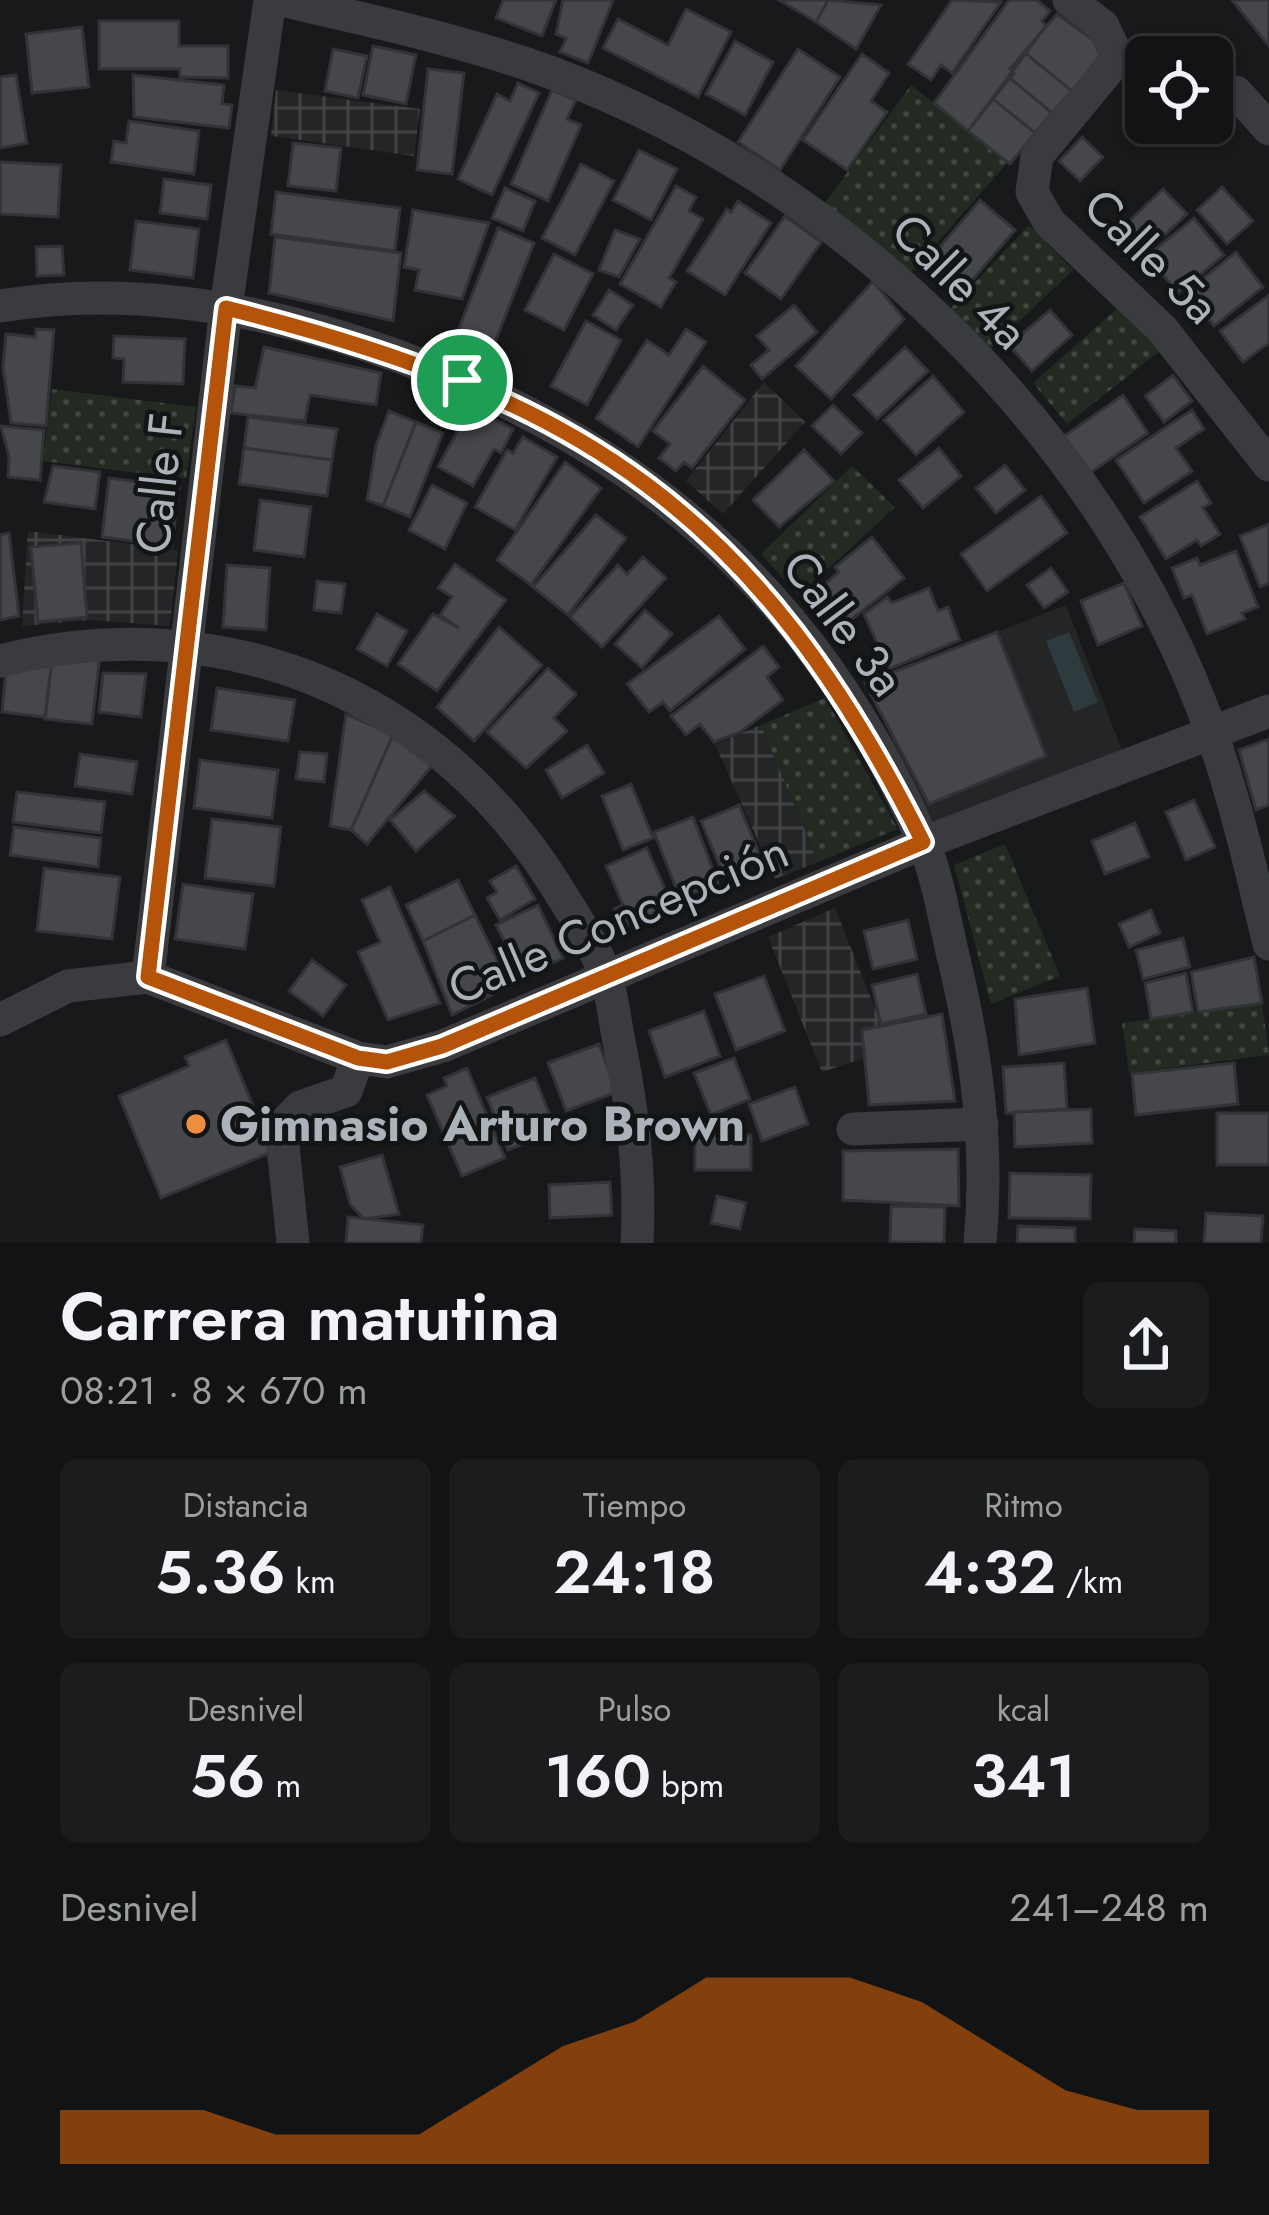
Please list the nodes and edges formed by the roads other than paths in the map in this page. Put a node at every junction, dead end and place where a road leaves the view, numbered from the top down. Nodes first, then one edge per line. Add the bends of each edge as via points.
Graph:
1 (270, 0) edge
2 (281, 0) edge
3 (1069, 0) edge
4 (1236, 92) dead end
5 (1269, 129) edge
6 (0, 306) edge
7 (226, 308) junction
8 (1269, 465) edge
9 (189, 645) junction
10 (0, 661) edge
11 (1269, 711) edge
12 (1212, 733) junction
13 (923, 842) junction
14 (1269, 944) edge
15 (605, 975) junction
16 (148, 977) junction
17 (0, 1020) edge
18 (358, 1058) junction
19 (982, 1124) junction
20 (853, 1129) dead end
21 (293, 1243) edge
22 (637, 1243) edge
23 (980, 1243) edge

1 - 7 street, Calle F
2 - 12 street, Calle 4a via 529,64 702,146 849,239 998,384 1102,514
3 - 8 street, Calle 5a via 1103,26 1118,58 1037,157 1030,179 1038,208 1162,329
4 - 5 street
6 - 7 street, Calle 3a via 141,299
7 - 9 street, Calle F
7 - 13 street, Calle 3a via 346,338 462,380 631,470 728,552 799,634 875,746
9 - 10 street via 57,646
9 - 15 street via 360,697 434,746 502,809
9 - 16 street, Calle F
11 - 12 street, Calle Concepción
12 - 13 street, Calle Concepción
12 - 14 street, Calle 4a
13 - 15 street, Calle Concepción
13 - 19 street, Calle 3a via 974,1046
15 - 18 street, Calle Concepción via 442,1046 387,1062
15 - 22 street via 641,1175
16 - 17 street, Calle Concepción via 68,986
16 - 18 street, Calle Concepción
18 - 21 street via 346,1091 300,1107 281,1127
19 - 20 street
19 - 23 street, Calle 3a

